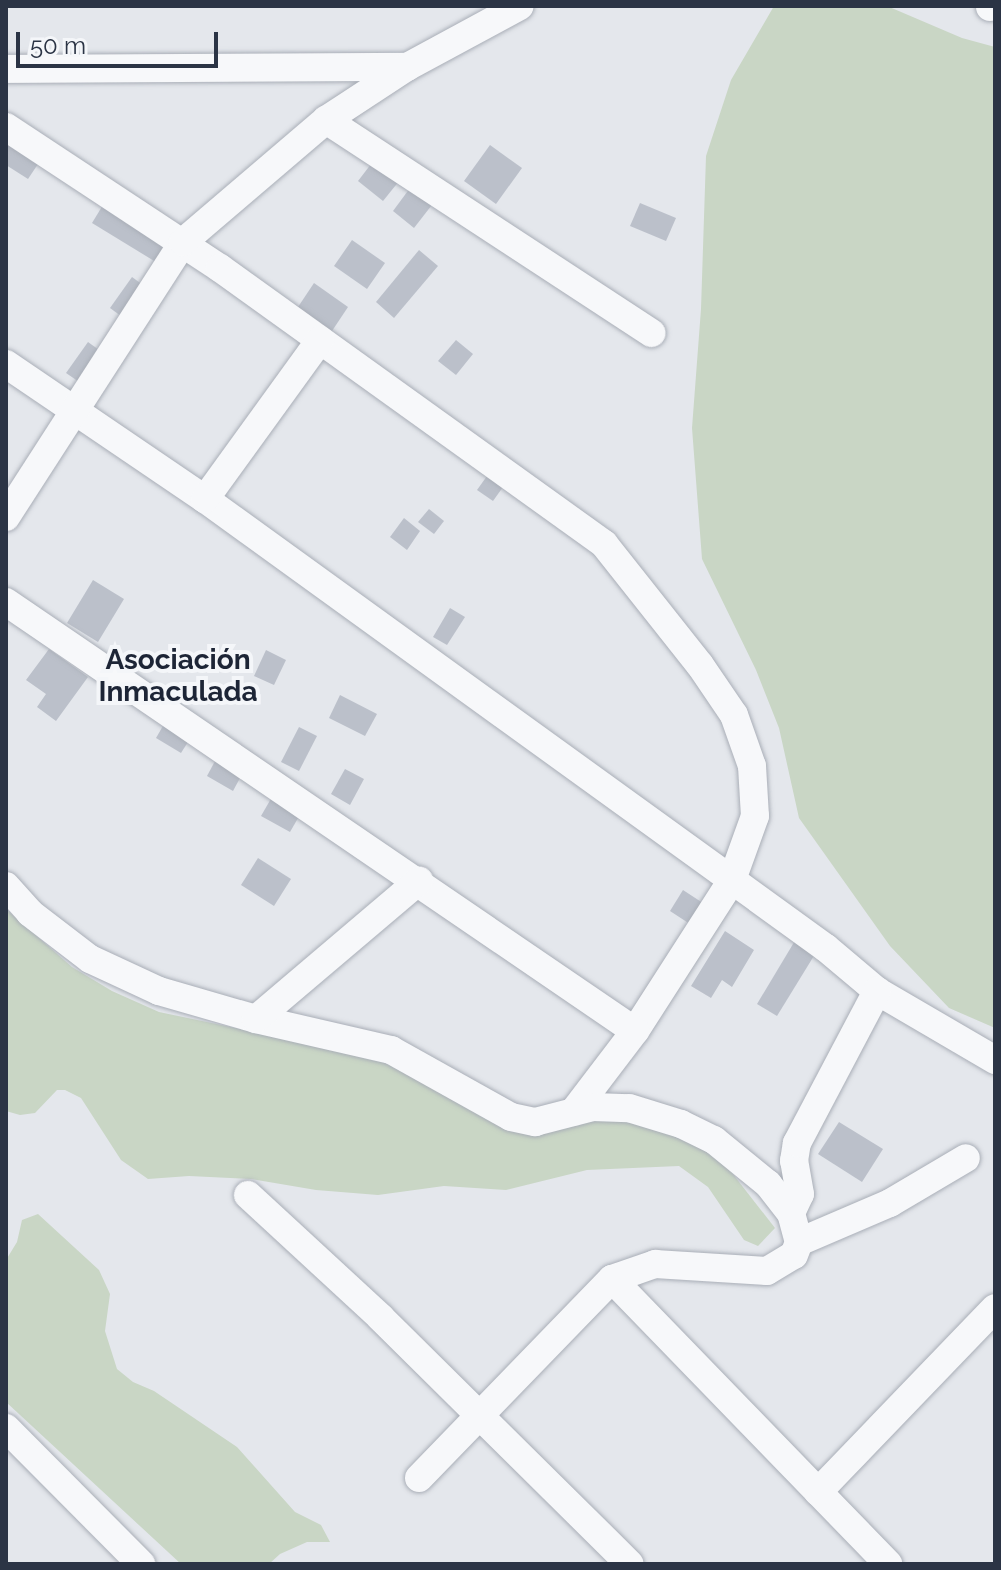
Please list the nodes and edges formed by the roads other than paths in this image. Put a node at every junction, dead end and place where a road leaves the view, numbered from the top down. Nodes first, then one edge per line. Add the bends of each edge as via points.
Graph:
1 (520, 6) edge
2 (407, 67) junction
3 (6, 69) edge
4 (326, 120) junction
5 (6, 127) edge
6 (183, 242) junction
7 (652, 333) dead end
8 (320, 340) junction
9 (6, 364) edge
10 (74, 410) junction
11 (205, 499) junction
12 (6, 517) edge
13 (6, 602) edge
14 (732, 880) junction
15 (419, 881) junction
16 (6, 886) edge
17 (877, 991) junction
18 (256, 1019) junction
19 (635, 1031) junction
20 (995, 1060) edge
21 (574, 1111) junction
22 (966, 1158) dead end
23 (248, 1195) dead end
24 (791, 1213) junction
25 (799, 1242) junction
26 (612, 1279) junction
27 (995, 1308) edge
28 (481, 1417) junction
29 (6, 1428) edge
30 (419, 1478) dead end
31 (818, 1492) junction
32 (141, 1564) edge
33 (630, 1564) edge
34 (888, 1564) edge

1 - 2 street
2 - 3 street
2 - 4 street
4 - 6 street
4 - 7 street
5 - 6 street
6 - 8 street
6 - 10 street
8 - 11 street
8 - 14 street via 604,544 700,665 734,715 752,766 755,816
9 - 10 street
10 - 11 street
10 - 12 street
11 - 14 street
13 - 15 street
14 - 17 street
14 - 19 street
15 - 18 street
15 - 19 street
16 - 18 street via 30,913 90,959 159,991
17 - 20 street
17 - 24 street via 797,1143 794,1161 800,1194
18 - 21 street via 391,1050 511,1117 535,1122
19 - 21 street
21 - 24 street via 629,1108 681,1124 714,1140 768,1184
22 - 25 street via 890,1203
23 - 28 street
24 - 25 street
25 - 26 street via 794,1255 767,1271 655,1264
26 - 28 street
26 - 31 street
27 - 31 street
28 - 30 street
28 - 33 street
29 - 32 street
31 - 34 street

